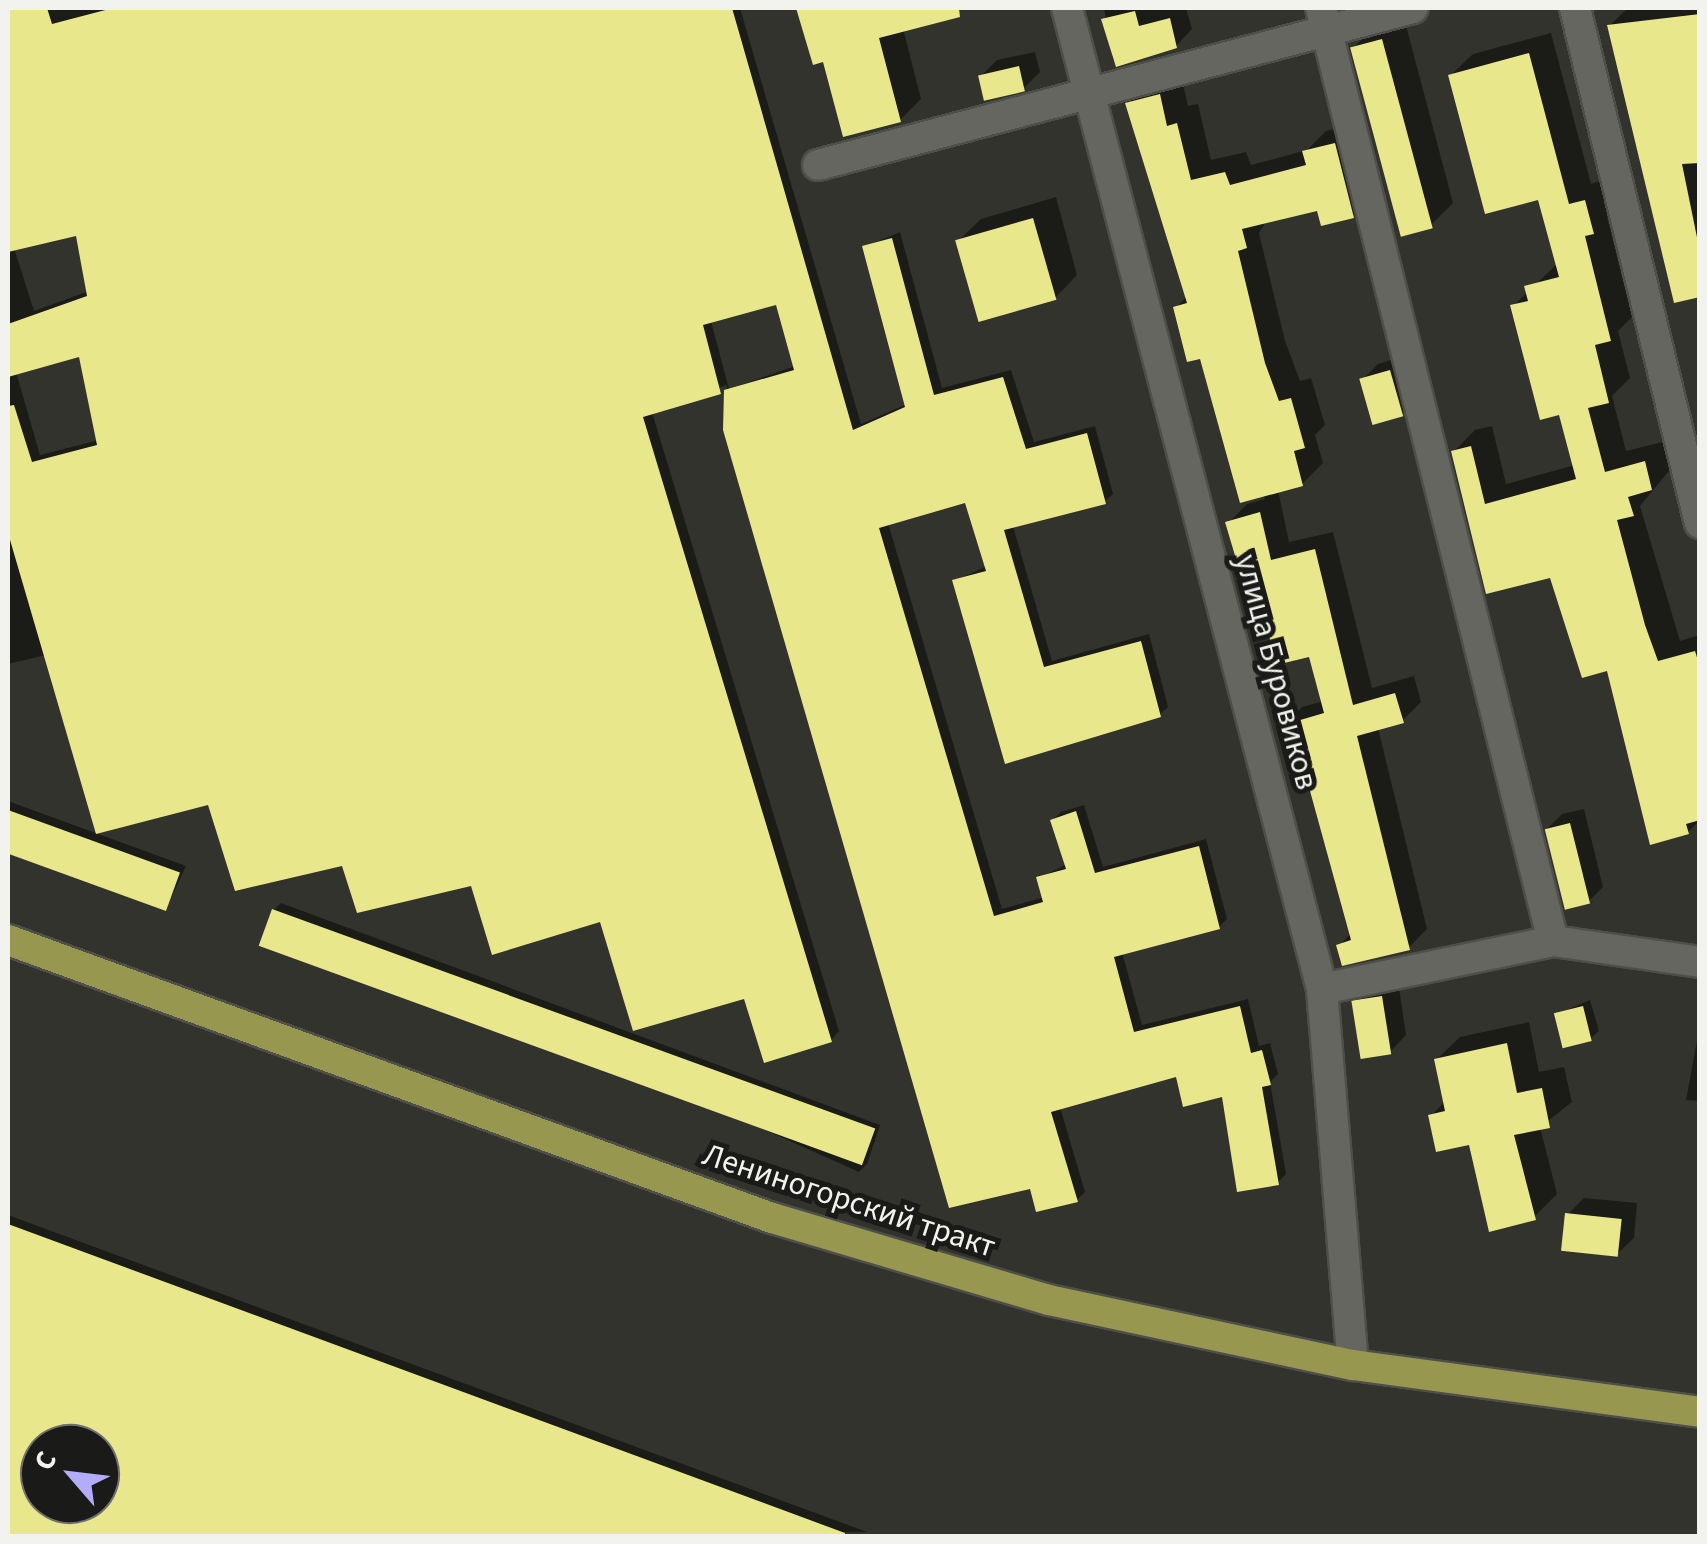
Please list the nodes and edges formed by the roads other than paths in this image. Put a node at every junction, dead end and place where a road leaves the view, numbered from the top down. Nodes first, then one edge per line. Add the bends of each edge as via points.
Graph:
1 (1068, 8) edge
2 (1413, 8) edge
3 (1576, 8) edge
4 (1324, 18) edge
5 (1088, 90) junction
6 (818, 165) dead end
7 (1694, 475) edge
8 (1700, 522) edge
9 (8, 940) edge
10 (1553, 940) junction
11 (1700, 962) edge
12 (1322, 989) junction
13 (1352, 1365) junction
14 (1700, 1412) edge

1 - 5 street, улица Буровиков
2 - 4 street
3 - 7 street
4 - 5 street
4 - 10 street
5 - 6 street
5 - 12 street, улица Буровиков
7 - 8 street
9 - 13 main road, Лениногорский тракт via 772,1218 1049,1300
10 - 11 street
10 - 12 street
12 - 13 street, улица Буровиков
13 - 14 main road, Лениногорский тракт

